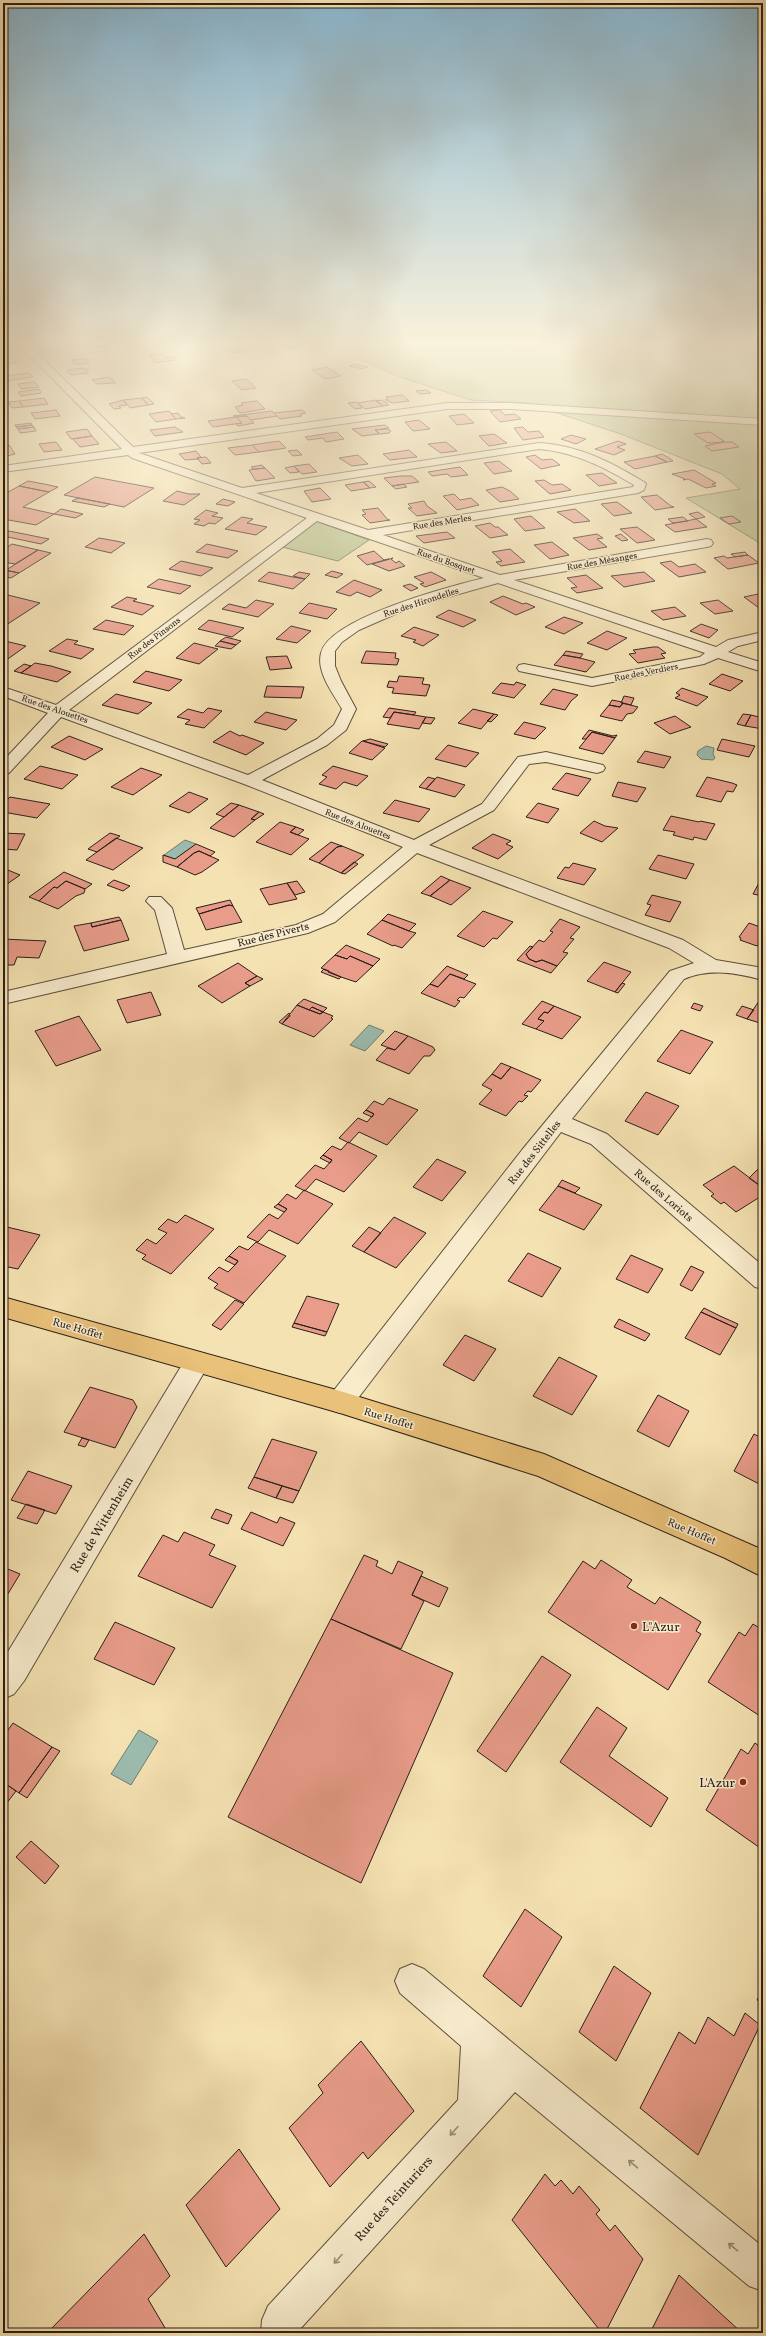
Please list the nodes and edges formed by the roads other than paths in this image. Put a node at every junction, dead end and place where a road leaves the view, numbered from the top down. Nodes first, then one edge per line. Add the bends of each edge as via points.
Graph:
1 (107, 455) edge
2 (135, 455) edge
3 (481, 455) edge
4 (579, 455) edge
5 (3, 469) edge
6 (241, 492) junction
7 (315, 517) junction
8 (366, 534) junction
9 (707, 543) dead end
10 (498, 579) junction
11 (763, 636) edge
12 (717, 652) junction
13 (524, 668) dead end
14 (763, 668) edge
15 (3, 691) edge
16 (57, 712) junction
17 (597, 768) dead end
18 (3, 770) edge
19 (250, 781) junction
20 (415, 846) junction
21 (155, 901) dead end
22 (178, 957) junction
23 (709, 964) junction
24 (763, 974) edge
25 (3, 998) edge
26 (558, 1122) junction
27 (763, 1280) edge
28 (3, 1307) edge
29 (197, 1362) junction
30 (340, 1402) junction
31 (763, 1564) edge
32 (3, 1684) edge
33 (412, 1981) dead end
34 (479, 2039) junction
35 (513, 2067) junction
36 (476, 2107) junction
37 (762, 2267) edge
38 (281, 2333) edge

1 - 5 street
2 - 6 street, Rue du Bosquet
3 - 6 street, Rue des Merles
4 - 8 street, Rue des Merles via 604,463 640,484 638,490
6 - 7 street, Rue du Bosquet
7 - 8 street, Rue du Bosquet
7 - 16 street, Rue des Pinsons
8 - 10 street, Rue du Bosquet
9 - 10 street, Rue des Mésanges
10 - 12 street, Rue du Bosquet
10 - 19 street, Rue des Hirondelles via 393,610 356,626 336,640 328,651 328,667 349,709 341,727 322,742
11 - 12 street, Rue des Verdiers via 733,643
12 - 13 street, Rue des Verdiers via 704,660 592,682
12 - 14 street, Rue du Bosquet
15 - 16 street, Rue des Alouettes
16 - 18 street, Rue des Pinsons
16 - 19 street, Rue des Alouettes via 78,717
17 - 20 street via 546,757 524,760 488,807
19 - 20 street, Rue des Alouettes
20 - 22 street, Rue des Piverts via 329,918 302,929
20 - 23 street, Rue des Alouettes via 676,944
21 - 22 street via 163,908
22 - 25 street, Rue des Piverts
23 - 24 street, Rue des Sittelles
23 - 26 street, Rue des Sittelles via 690,968 677,975
26 - 27 street, Rue des Loriots via 599,1139
26 - 30 street, Rue des Sittelles
28 - 29 main road, Rue Hoffet
29 - 30 main road, Rue Hoffet
29 - 32 street, Rue de Wittenheim via 13,1672
30 - 31 main road, Rue Hoffet via 544,1466 735,1549
33 - 34 street
34 - 35 street
34 - 36 street
35 - 36 street, Rue des Teinturiers
37 -> 35 street
36 -> 38 street, Rue des Teinturiers via 282,2320

